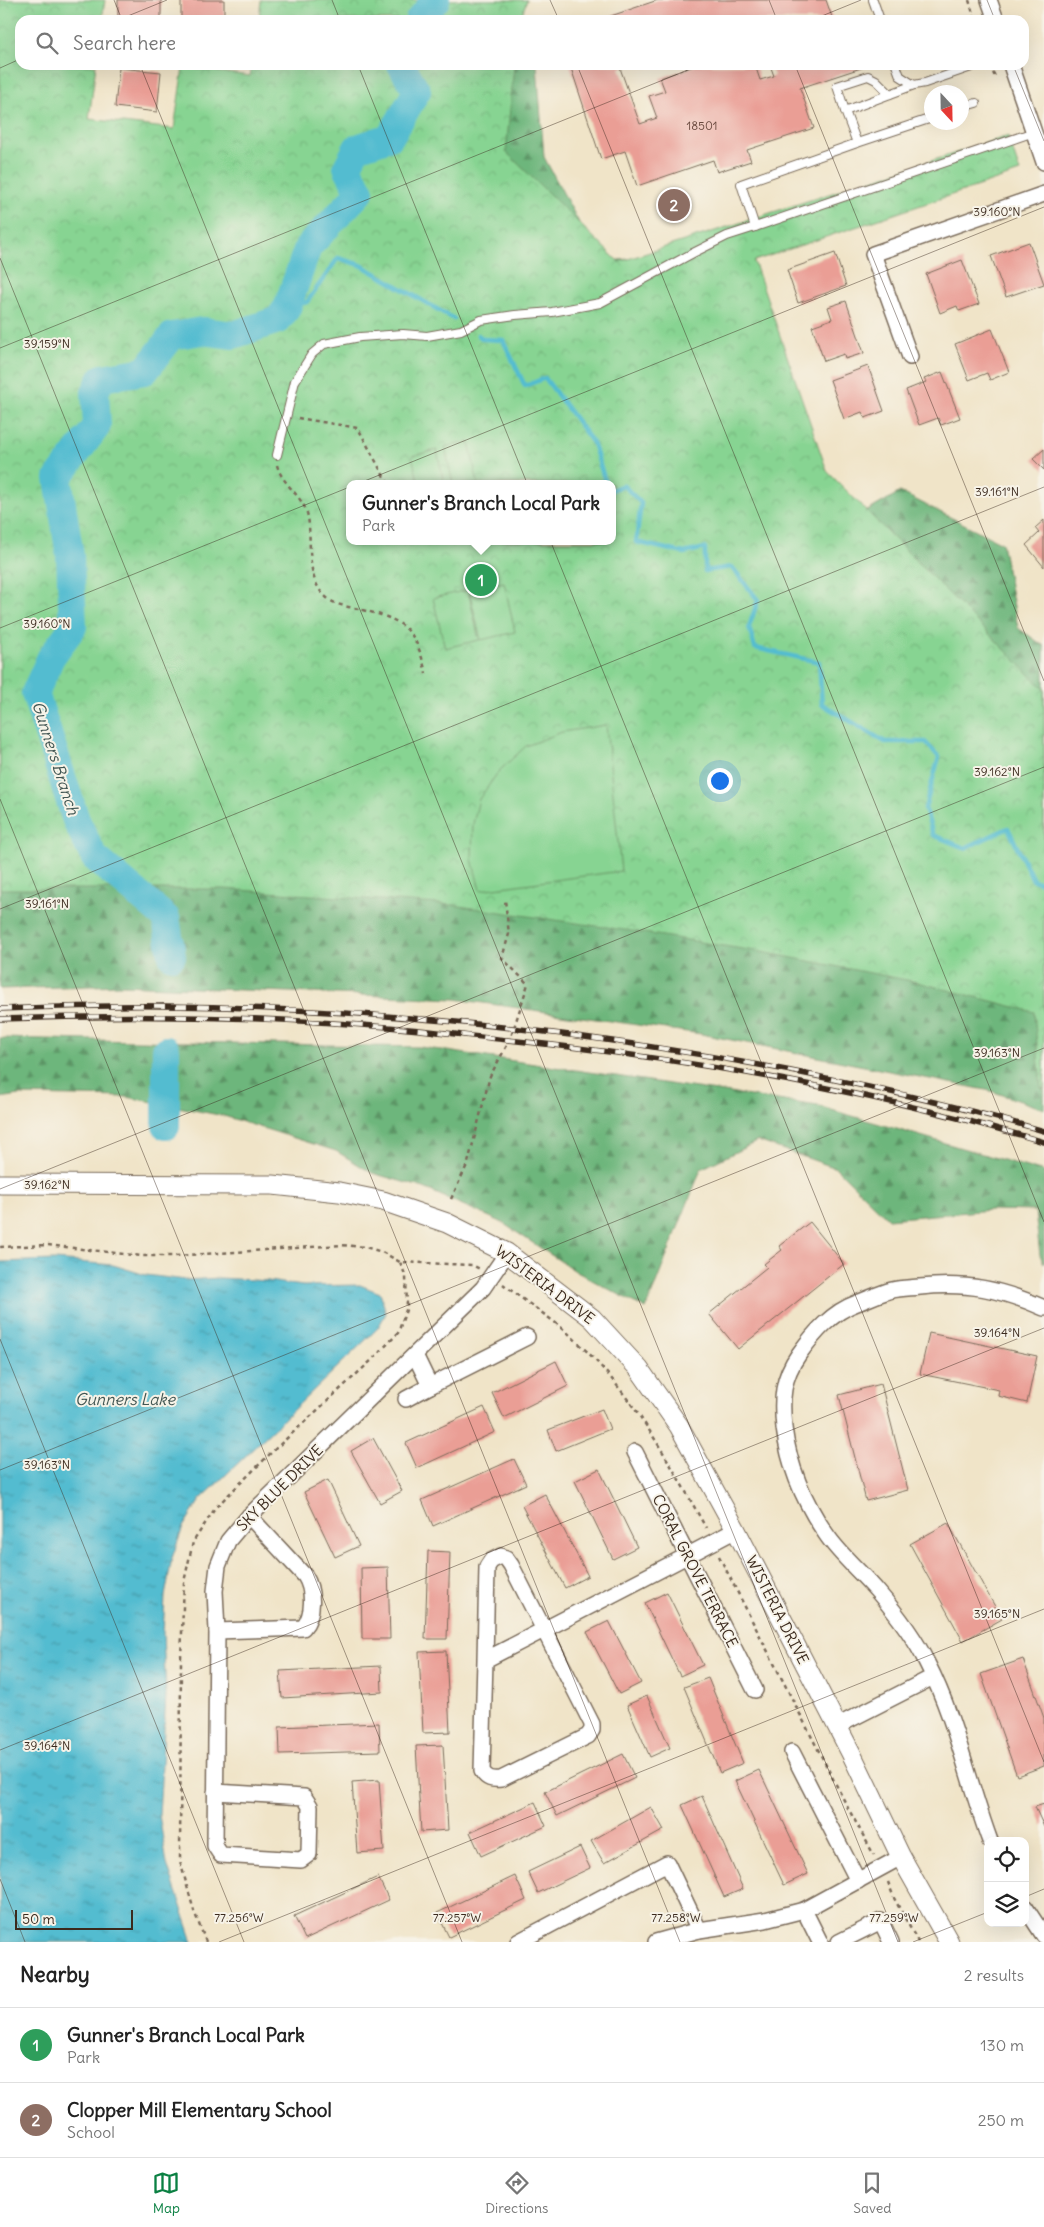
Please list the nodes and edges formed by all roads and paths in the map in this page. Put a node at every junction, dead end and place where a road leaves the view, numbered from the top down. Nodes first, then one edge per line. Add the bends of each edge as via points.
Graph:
1 (873, 0) edge
2 (969, 0) edge
3 (989, 0) edge
4 (878, 15) edge
5 (974, 15) edge
6 (994, 15) edge
7 (898, 70) edge
8 (963, 70) edge
9 (1013, 70) edge
10 (914, 85) junction
11 (890, 94) junction
12 (976, 103) dead end
13 (969, 106) edge
14 (845, 111) junction
15 (924, 121) edge
16 (1034, 132) junction
17 (856, 143) junction
18 (1044, 162) edge
19 (1044, 194) edge
20 (755, 227) junction
21 (910, 357) dead end
22 (286, 416) junction
23 (277, 455) joint
24 (386, 480) edge
25 (426, 674) dead end
26 (504, 900) dead end
27 (0, 1184) edge
28 (451, 1199) dead end
29 (0, 1248) edge
30 (506, 1253) junction
31 (400, 1262) junction
32 (492, 1276) junction
33 (1044, 1308) edge
34 (527, 1338) dead end
35 (415, 1355) junction
36 (430, 1386) junction
37 (406, 1399) dead end
38 (635, 1452) dead end
39 (249, 1516) junction
40 (736, 1530) junction
41 (713, 1542) junction
42 (688, 1556) junction
43 (545, 1629) junction
44 (217, 1631) junction
45 (485, 1660) junction
46 (933, 1677) junction
47 (755, 1690) dead end
48 (837, 1726) junction
49 (792, 1752) dead end
50 (215, 1792) junction
51 (989, 1837) edge
52 (901, 1857) junction
53 (883, 1868) junction
54 (858, 1881) junction
55 (804, 1910) junction
56 (1029, 1913) edge
57 (699, 1930) junction
58 (1044, 1936) edge
59 (206, 1942) edge
60 (518, 1942) edge
61 (656, 1942) edge
62 (820, 1942) edge
63 (839, 1942) edge
64 (892, 1942) edge
65 (918, 1942) edge
66 (949, 1942) edge

1 - 4 lane
2 - 5 path
3 - 6 street
7 - 10 lane via 900,76
8 - 10 lane
9 - 16 street
10 - 11 lane
11 - 14 lane
11 - 14 lane via 868,76 837,86
12 - 13 lane
14 - 17 lane
15 - 17 lane
16 - 18 street
16 - 20 lane
17 - 20 lane via 741,184
19 - 21 street via 873,254
20 - 22 lane via 727,236 600,303 481,320 461,330 427,336 360,337 324,344 312,354 294,381
22 - 23 lane
22 - 24 path via 358,428
23 - 25 path via 280,475 308,515 316,584 324,596 334,603 390,617 403,625 422,656
26 - 28 path via 509,934 502,958 528,984 510,1040 490,1076 468,1163
27 - 30 street, WISTERIA DRIVE via 273,1185 339,1192 383,1201 447,1223
29 - 31 path via 48,1245 140,1256 174,1256 341,1245 365,1247
30 - 32 street, SKY BLUE DRIVE
30 - 40 street, WISTERIA DRIVE via 592,1318 639,1369 679,1426
31 - 32 path via 472,1265
31 - 59 path via 406,1277 407,1307 398,1333 216,1507 193,1542 184,1582 180,1853 194,1911
32 - 35 street, SKY BLUE DRIVE
32 - 41 path via 569,1334 624,1392 648,1425
33 - 46 street via 1001,1291 974,1285 893,1290 852,1305 831,1318 795,1359 784,1385 781,1402 785,1435 793,1469 810,1509 827,1535 878,1592 908,1632
34 - 36 street
35 - 36 street
35 - 39 street, SKY BLUE DRIVE
36 - 37 street
38 - 42 street, CORAL GROVE TERRACE
39 - 44 street, SKY BLUE DRIVE via 228,1541 218,1566
39 - 44 street via 306,1576 311,1586 310,1621 303,1628
40 - 41 street
40 - 48 street, WISTERIA DRIVE
41 - 42 street
41 - 53 path via 848,1808
42 - 43 street
42 - 47 street, CORAL GROVE TERRACE
43 - 45 street
43 - 45 street via 506,1558 500,1556 488,1566
43 - 45 street via 592,1724 592,1730 588,1736 502,1779 493,1780 482,1771
44 - 50 street, SKY BLUE DRIVE
46 - 48 street
46 - 51 street via 942,1694
48 - 52 street, WISTERIA DRIVE
49 - 54 street
50 - 50 street, SKY BLUE DRIVE via 215,1846 221,1855 301,1860 309,1854 310,1806 304,1797
52 - 53 street
52 - 66 street, WISTERIA DRIVE
53 - 54 street
53 - 65 path via 894,1898
54 - 55 street
55 - 57 street via 766,1920
55 - 62 street
56 - 58 street
57 - 60 street via 667,1864
57 - 61 street
63 - 64 street via 881,1921

